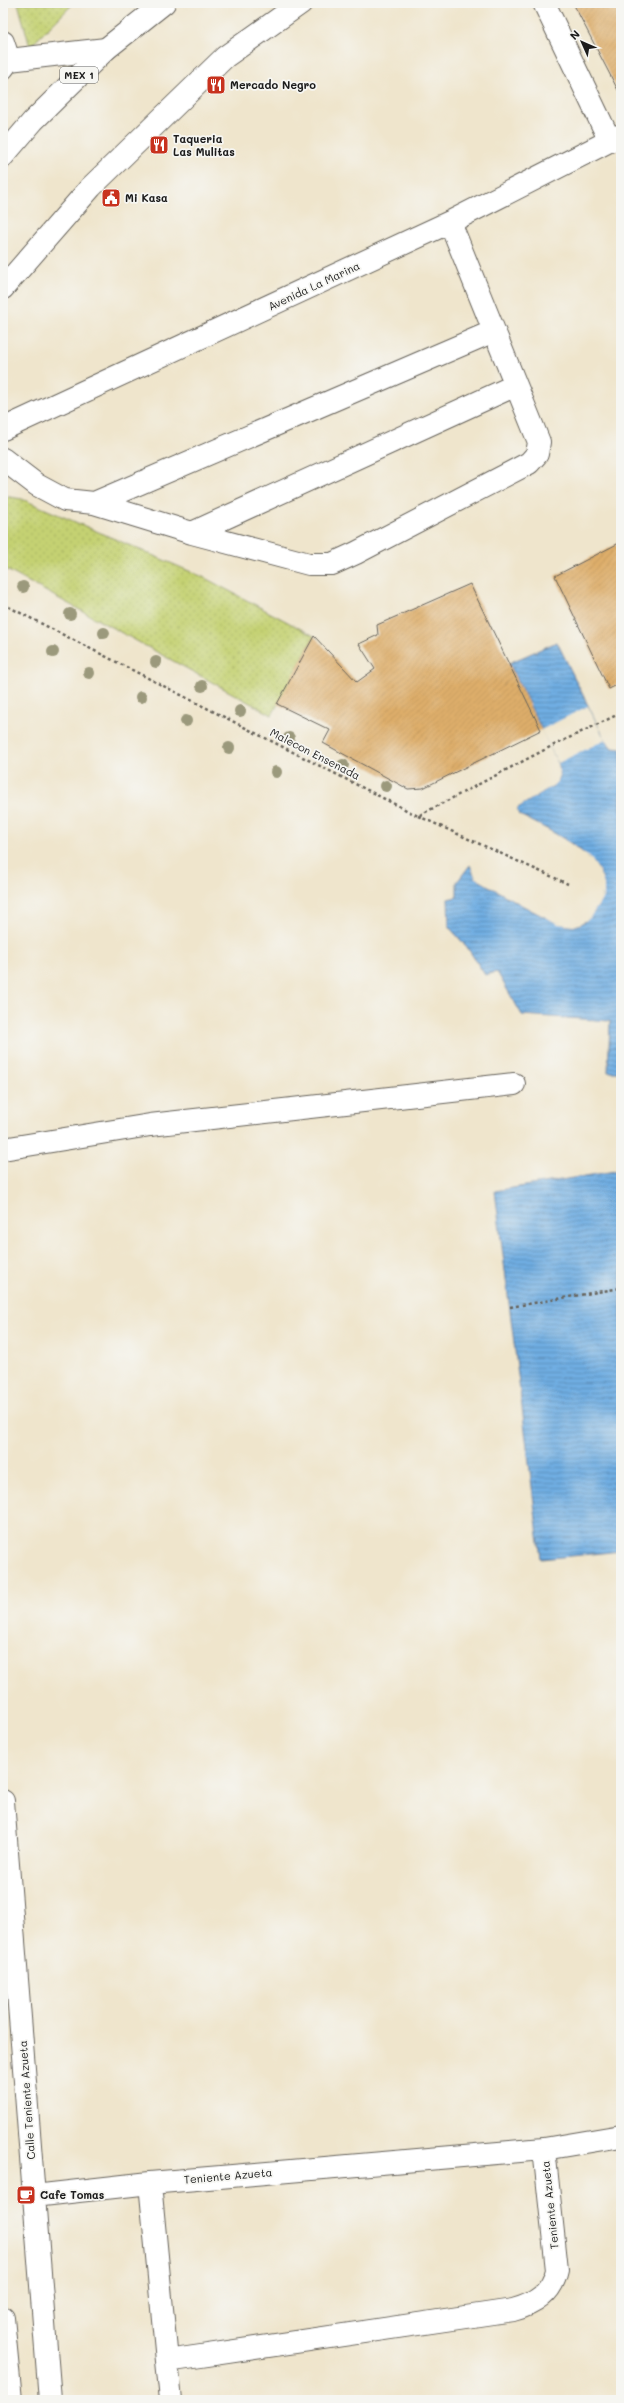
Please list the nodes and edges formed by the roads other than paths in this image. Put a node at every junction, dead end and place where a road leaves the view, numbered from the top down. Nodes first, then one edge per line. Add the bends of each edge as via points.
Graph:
1 (164, 3) edge
2 (301, 3) edge
3 (544, 3) edge
4 (106, 49) junction
5 (5, 56) edge
6 (616, 138) edge
7 (3, 156) edge
8 (450, 222) junction
9 (3, 288) edge
10 (494, 331) junction
11 (516, 385) junction
12 (3, 429) edge
13 (3, 460) edge
14 (94, 504) junction
15 (192, 533) junction
16 (514, 1084) dead end
17 (3, 1149) edge
18 (3, 1801) edge
19 (621, 2136) edge
20 (544, 2149) junction
21 (150, 2183) junction
22 (34, 2196) junction
23 (3, 2318) edge
24 (167, 2361) junction
25 (11, 2400) edge
26 (50, 2400) edge
27 (171, 2400) edge

1 - 4 main road, MEX 1
2 - 9 main road via 225,57 91,187
3 - 6 main road
4 - 5 main road
4 - 7 main road, MEX 1 via 33,121
6 - 8 main road, Avenida La Marina
8 - 10 main road
8 - 12 main road, Avenida La Marina
10 - 11 main road
10 - 14 main road
11 - 15 main road
11 - 15 main road via 539,442 537,454 529,463 332,564 309,564
13 - 14 main road via 37,485 65,500
14 - 15 main road
16 - 17 main road via 150,1125
18 - 22 main road, Calle Teniente Azueta
19 - 20 main road
20 - 21 main road, Teniente Azueta
20 - 24 main road, Teniente Azueta via 557,2270 554,2284 544,2296 529,2306
21 - 22 main road, Teniente Azueta
21 - 24 main road
22 - 26 main road, Calle Teniente Azueta
23 - 25 main road
24 - 27 main road

